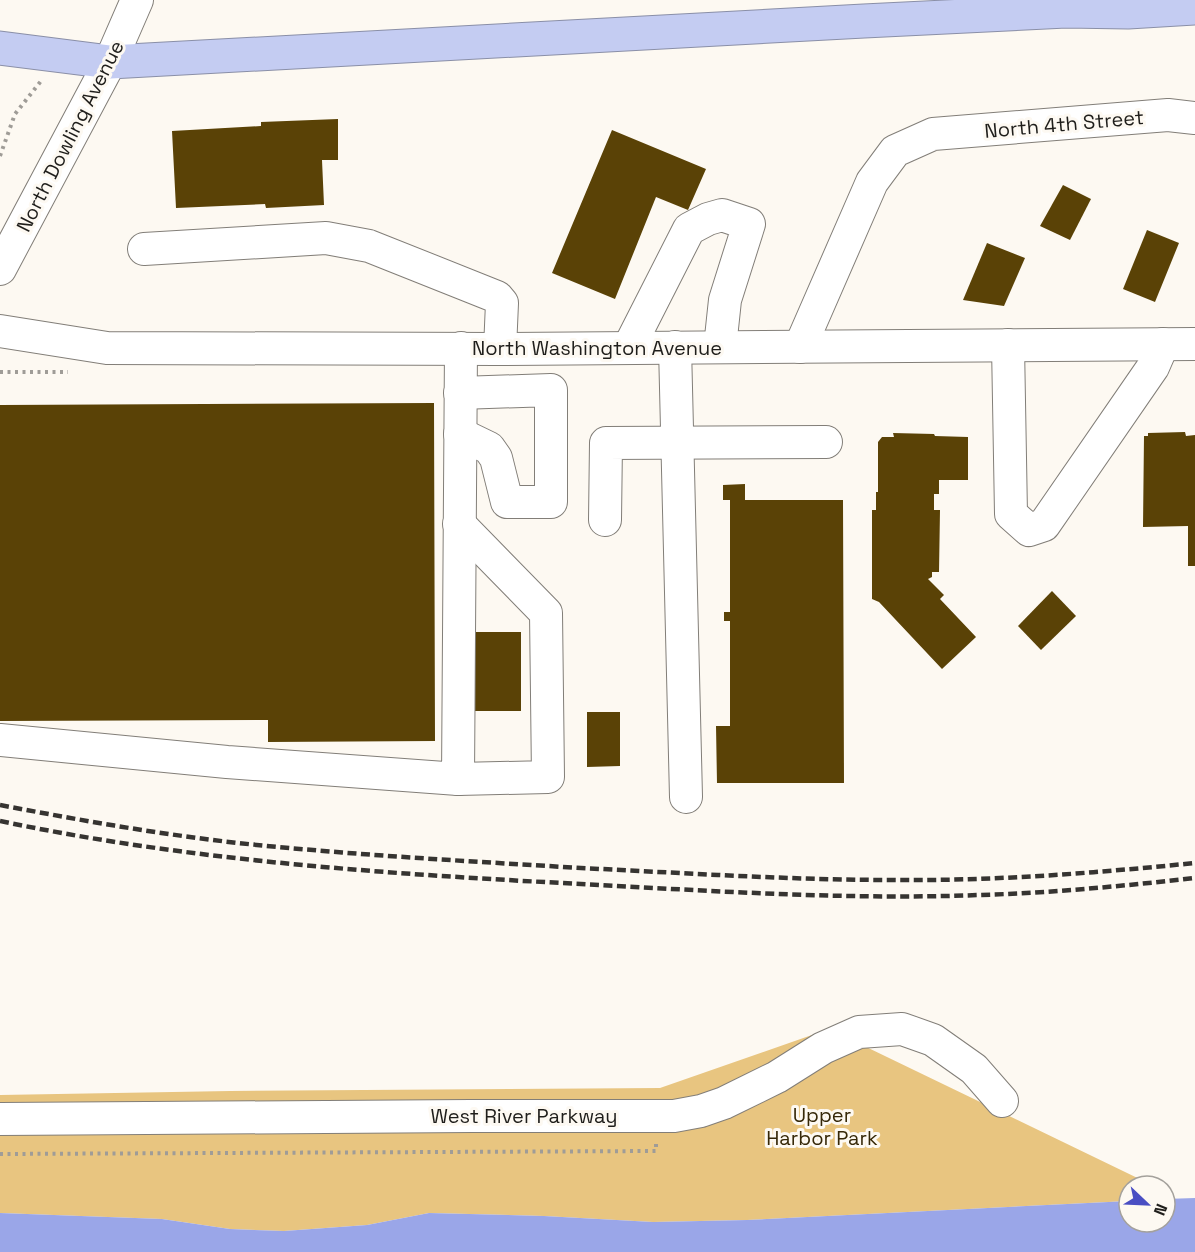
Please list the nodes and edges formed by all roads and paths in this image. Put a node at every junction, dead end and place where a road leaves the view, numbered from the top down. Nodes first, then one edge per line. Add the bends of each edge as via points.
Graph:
1 (137, 0) edge
2 (1195, 8) edge
3 (0, 48) edge
4 (111, 62) junction
5 (40, 81) dead end
6 (1195, 118) edge
7 (0, 156) edge
8 (144, 249) dead end
9 (0, 270) edge
10 (0, 331) edge
11 (1163, 344) junction
12 (1008, 345) junction
13 (1195, 345) edge
14 (629, 347) junction
15 (675, 347) junction
16 (720, 347) junction
17 (800, 347) junction
18 (461, 348) junction
19 (500, 349) junction
20 (460, 393) junction
21 (460, 434) junction
22 (826, 442) dead end
23 (676, 444) junction
24 (605, 520) dead end
25 (459, 524) junction
26 (0, 740) edge
27 (458, 779) junction
28 (686, 797) dead end
29 (1002, 1101) dead end
30 (0, 1119) edge
31 (656, 1151) dead end
32 (0, 1154) edge

1 - 4 street, North Dowling Avenue
2 - 4 highway via 959,16
3 - 4 highway
4 - 9 street, North Dowling Avenue
5 - 7 path via 15,114
6 - 17 street, North 4th Street via 1168,115 933,134 895,151 872,182
8 - 19 street via 326,238 369,246 497,297 502,303
10 - 18 street, North Washington Avenue via 107,348
11 - 12 street, North Washington Avenue
11 - 12 street via 1153,367 1044,525 1029,530 1011,514
11 - 13 street, North Washington Avenue
12 - 17 street, North Washington Avenue
14 - 15 street, North Washington Avenue
14 - 16 street via 689,229 722,215 749,224 725,300
14 - 19 street, North Washington Avenue
15 - 16 street, North Washington Avenue
15 - 23 street
16 - 17 street, North Washington Avenue
18 - 19 street, North Washington Avenue
18 - 20 street
20 - 21 street
20 - 21 street via 550,390 551,502 507,502 496,458 489,448
21 - 25 street
22 - 23 street
23 - 24 street via 606,443
23 - 28 street
25 - 27 street
25 - 27 street via 546,613 548,777
26 - 27 street
29 - 30 street, West River Parkway via 974,1070 933,1040 902,1029 859,1032 724,1104 674,1116
31 - 32 path

